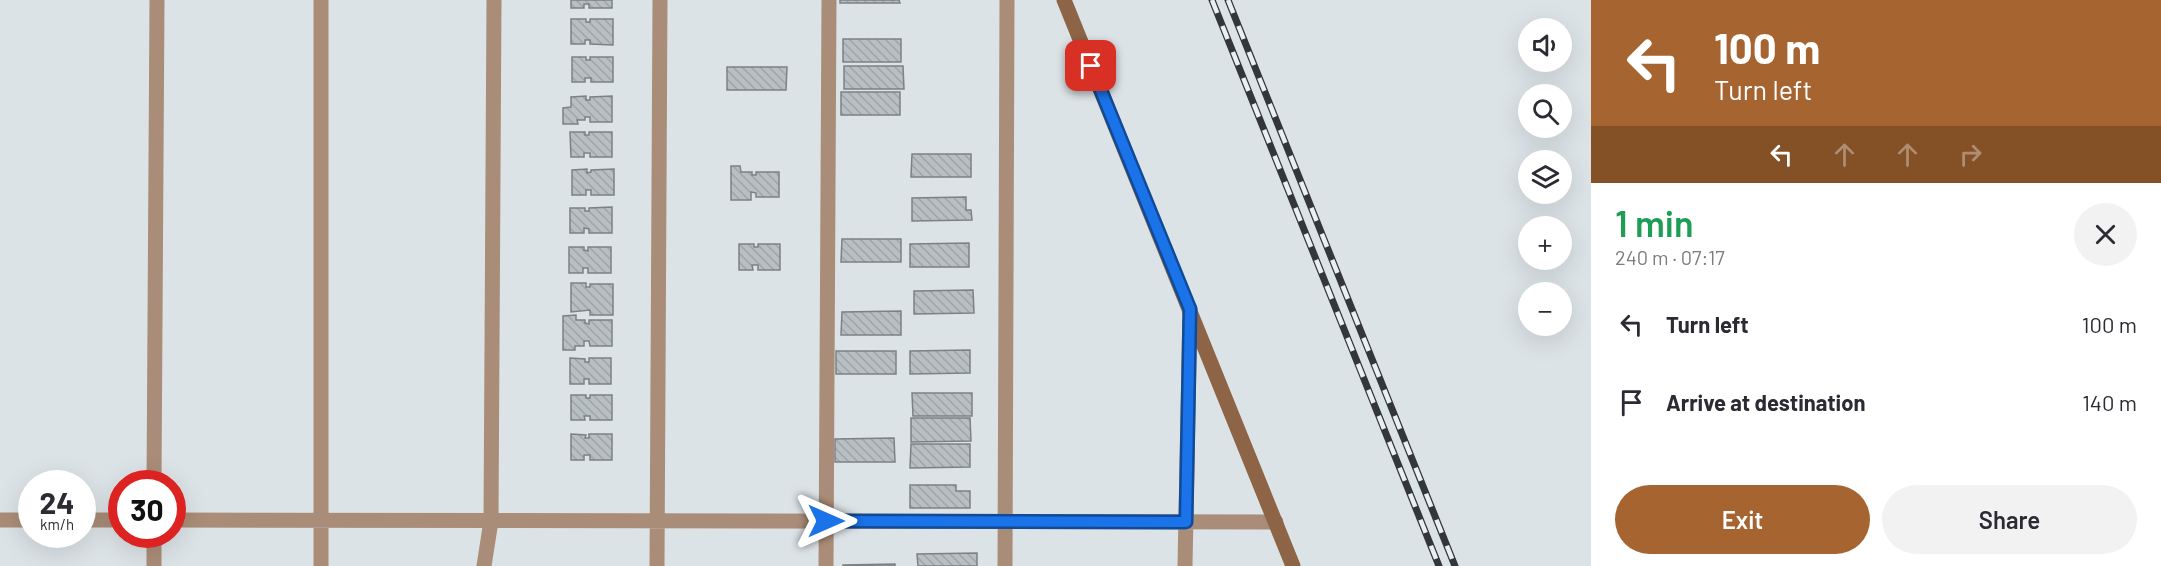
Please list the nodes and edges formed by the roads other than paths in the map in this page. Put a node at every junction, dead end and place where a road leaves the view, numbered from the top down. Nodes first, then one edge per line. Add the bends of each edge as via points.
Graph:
1 (157, 0) edge
2 (321, 0) edge
3 (494, 0) edge
4 (660, 0) edge
5 (829, 0) edge
6 (1007, 0) edge
7 (1064, 0) edge
8 (1190, 309) junction
9 (154, 470) edge
10 (0, 520) edge
11 (18, 520) edge
12 (186, 520) edge
13 (321, 520) junction
14 (491, 520) junction
15 (658, 521) junction
16 (826, 521) junction
17 (1005, 522) junction
18 (1186, 522) junction
19 (1276, 522) junction
20 (154, 548) edge
21 (154, 566) edge
22 (321, 566) edge
23 (483, 566) edge
24 (657, 566) edge
25 (826, 566) edge
26 (1005, 566) edge
27 (1185, 566) edge
28 (1293, 566) edge

1 - 9 street
2 - 13 street
3 - 14 street
4 - 15 street
5 - 16 street
6 - 17 street
7 - 8 main road
8 - 18 street
8 - 19 main road
10 - 11 street
12 - 13 street
13 - 14 street
13 - 22 street
14 - 15 street
14 - 23 street
15 - 16 street
15 - 24 street
16 - 17 street
16 - 25 street
17 - 18 street
17 - 26 street
18 - 19 street
18 - 27 street
19 - 28 main road
20 - 21 street

